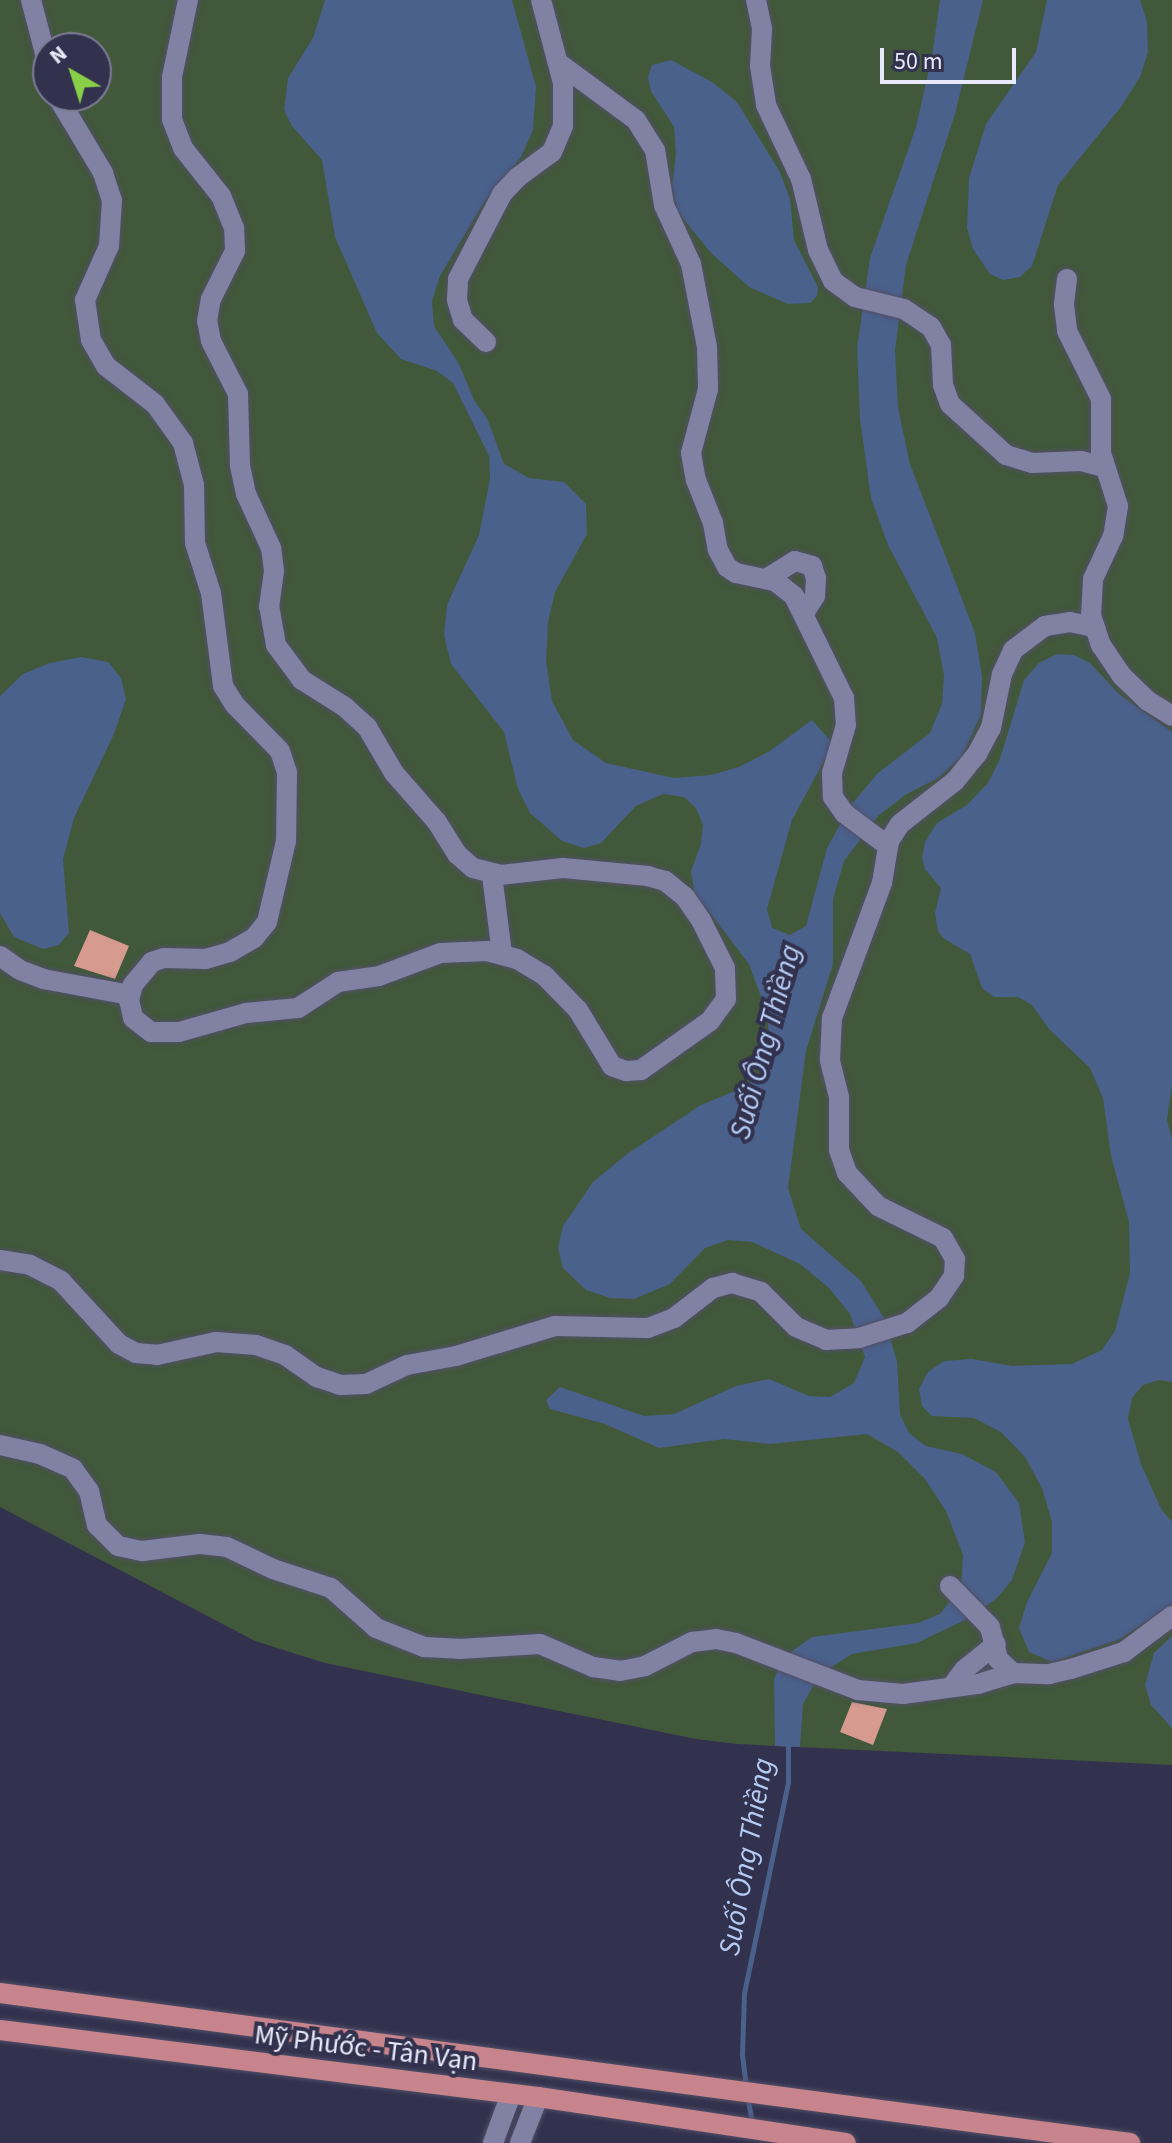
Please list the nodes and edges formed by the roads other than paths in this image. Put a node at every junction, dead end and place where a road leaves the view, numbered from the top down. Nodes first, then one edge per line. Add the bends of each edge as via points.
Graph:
1 (31, 0) edge
2 (188, 0) edge
3 (541, 0) edge
4 (756, 0) edge
5 (39, 32) edge
6 (560, 64) junction
7 (67, 112) edge
8 (1067, 279) dead end
9 (486, 342) dead end
10 (1104, 467) junction
11 (766, 579) junction
12 (804, 613) junction
13 (1094, 627) junction
14 (1172, 716) edge
15 (888, 846) junction
16 (492, 875) junction
17 (502, 954) junction
18 (0, 956) edge
19 (130, 995) junction
20 (0, 1260) edge
21 (0, 1445) edge
22 (950, 1586) dead end
23 (1172, 1616) edge
24 (996, 1644) junction
25 (1013, 1673) junction
26 (952, 1686) junction
27 (0, 1993) edge
28 (0, 2030) edge
29 (511, 2094) junction
30 (538, 2097) junction
31 (493, 2143) edge
32 (520, 2143) edge
33 (846, 2143) edge
34 (1130, 2143) edge

1 - 5 street
2 - 16 street via 172,77 172,119 183,148 221,196 234,228 235,251 211,299 207,321 211,341 238,394 242,480 273,556 271,633 282,657 302,680 367,727 394,773 464,861
3 - 6 street
4 - 10 street via 766,105 801,179 827,271 839,288 914,314 931,327 941,345 943,385 950,404 1006,455 1032,463 1081,461
6 - 9 street via 564,102 557,144 502,194 458,279 463,320
6 - 11 street via 636,120 655,150 664,205 691,264 709,361 706,402 692,440 692,467 721,559 736,573
7 - 19 street via 103,173 112,200 109,246 85,300 91,340 106,366 155,404 183,443 194,485 195,543 211,593 223,686 280,751 287,772 286,841 271,912 261,930 243,946 217,956 152,962
8 - 10 street via 1067,331 1101,399
10 - 13 street via 1118,516 1093,579
11 - 12 street via 790,591
11 - 12 street via 795,561 812,566 815,596
12 - 15 street via 844,698 844,739 831,781 833,797 844,813
13 - 14 street via 1122,676
13 - 15 street via 1057,623 1022,640 1006,661 994,719 977,754 946,789 900,824
15 - 20 street via 882,883 830,1032 840,1109 839,1150 859,1190 892,1215 943,1238 956,1267 939,1298 894,1329 837,1341 815,1338 761,1292 732,1283 713,1288 674,1318 648,1328 555,1326 407,1365 366,1384 340,1385 256,1345 216,1342 157,1355 136,1353 119,1344 61,1281 30,1265
16 - 17 street
16 - 17 street via 580,868 665,881 680,891 701,920 725,968 728,989 710,1021 641,1070 626,1071 608,1061 578,1010 556,986 531,966
17 - 19 street via 441,953 379,976 338,982 298,1008 246,1013 169,1034 138,1024 130,1012
18 - 19 street via 43,979
21 - 26 street via 73,1469 89,1491 97,1525 118,1546 142,1551 200,1544 227,1547 331,1588 369,1623 407,1643 442,1649 540,1644 593,1667 620,1671 645,1666 678,1646 706,1639 736,1643 858,1690 889,1695
22 - 24 street via 984,1620
23 - 25 street via 1136,1646 1112,1657 1049,1674
24 - 25 street via 998,1659
24 - 26 street
25 - 26 street
27 - 34 main road, Mỹ Phước - Tân Vạn
28 - 29 main road, Mỹ Phước - Tân Vạn
29 - 30 main road, Mỹ Phước - Tân Vạn
29 - 31 street
30 - 32 street
30 - 33 main road, Mỹ Phước - Tân Vạn

